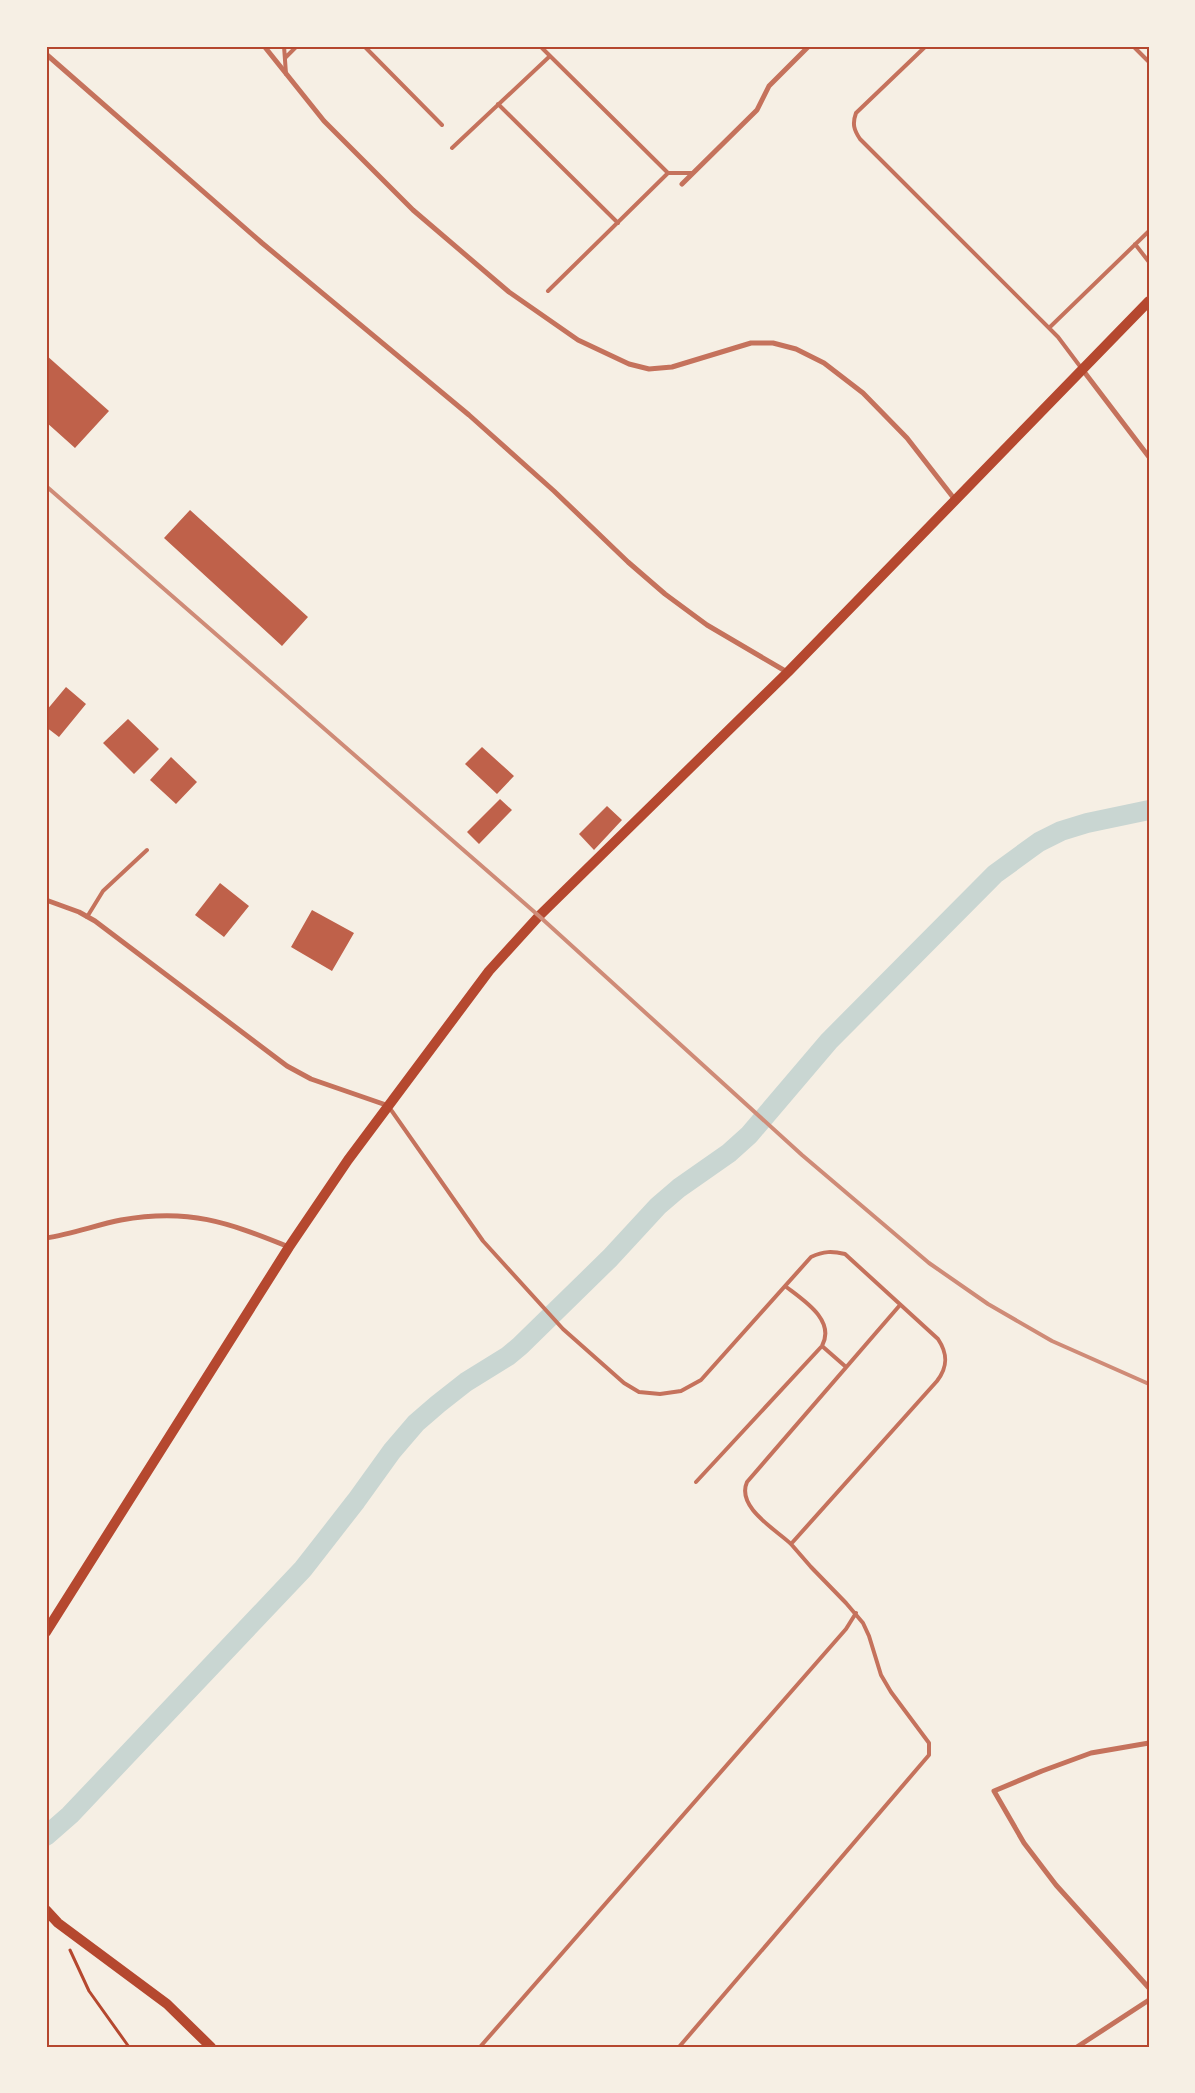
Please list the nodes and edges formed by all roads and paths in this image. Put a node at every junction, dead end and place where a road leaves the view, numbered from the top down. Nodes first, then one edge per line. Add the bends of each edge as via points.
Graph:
1 (264, 46) edge
2 (284, 46) edge
3 (297, 46) edge
4 (364, 46) edge
5 (540, 46) edge
6 (810, 46) edge
7 (926, 46) edge
8 (1133, 46) edge
9 (46, 54) edge
10 (550, 56) junction
11 (285, 58) junction
12 (1149, 62) edge
13 (286, 74) junction
14 (498, 104) junction
15 (442, 125) dead end
16 (452, 148) dead end
17 (668, 173) junction
18 (693, 173) junction
19 (682, 184) dead end
20 (618, 223) junction
21 (1149, 231) edge
22 (1135, 244) junction
23 (1149, 262) edge
24 (548, 291) dead end
25 (1149, 302) edge
26 (1049, 328) junction
27 (1082, 369) junction
28 (1149, 456) edge
29 (956, 502) junction
30 (788, 672) junction
31 (147, 850) dead end
32 (46, 900) edge
33 (87, 917) junction
34 (389, 1106) junction
35 (46, 1238) edge
36 (289, 1247) junction
37 (785, 1286) junction
38 (900, 1305) junction
39 (822, 1346) junction
40 (846, 1367) junction
41 (696, 1482) dead end
42 (792, 1544) junction
43 (856, 1613) junction
44 (46, 1632) edge
45 (1149, 1742) edge
46 (46, 1910) edge
47 (70, 1949) dead end
48 (1149, 1988) edge
49 (1149, 2000) edge
50 (129, 2047) edge
51 (211, 2047) edge
52 (480, 2047) edge
53 (679, 2047) edge
54 (1077, 2047) edge

1 - 13 street
2 - 11 lane
3 - 11 lane
4 - 15 lane
5 - 10 lane
6 - 18 street via 769,86 757,110
7 - 26 lane via 856,113 853,121 855,131
8 - 12 lane
9 - 30 street via 262,243 469,415 665,594 707,625
10 - 14 lane
10 - 17 lane
11 - 13 lane
13 - 29 street via 324,121 413,210 509,292 578,340 629,364 649,369 672,367 751,343 796,348 824,363 863,393 907,438
14 - 16 lane
14 - 20 lane
17 - 18 lane
17 - 20 lane
18 - 19 street
20 - 24 lane
21 - 22 lane
22 - 23 lane
22 - 26 lane
25 - 27 main road
26 - 27 lane
27 - 28 street
27 - 29 main road
29 - 30 main road
30 - 34 main road via 501,957
31 - 33 lane via 104,891
32 - 33 street
33 - 34 street via 286,1066
34 - 36 main road
34 - 37 lane via 482,1241 563,1329 624,1383 639,1392 681,1391 700,1380
35 - 36 street via 162,1214 195,1216 242,1228
36 - 44 main road
37 - 38 lane via 811,1256 833,1251 845,1254
37 - 39 lane via 820,1316 826,1334
38 - 40 lane
38 - 42 lane via 942,1345 946,1361 942,1375
39 - 40 lane
39 - 41 lane
40 - 42 lane via 744,1488 748,1505
42 - 43 lane
43 - 52 lane
43 - 53 lane via 869,1636 881,1675 929,1743 930,1755
45 - 48 street via 1091,1753 994,1791 1024,1843 1056,1885
46 - 51 main road via 58,1923 166,2004
47 - 50 path via 89,1991
49 - 54 street

